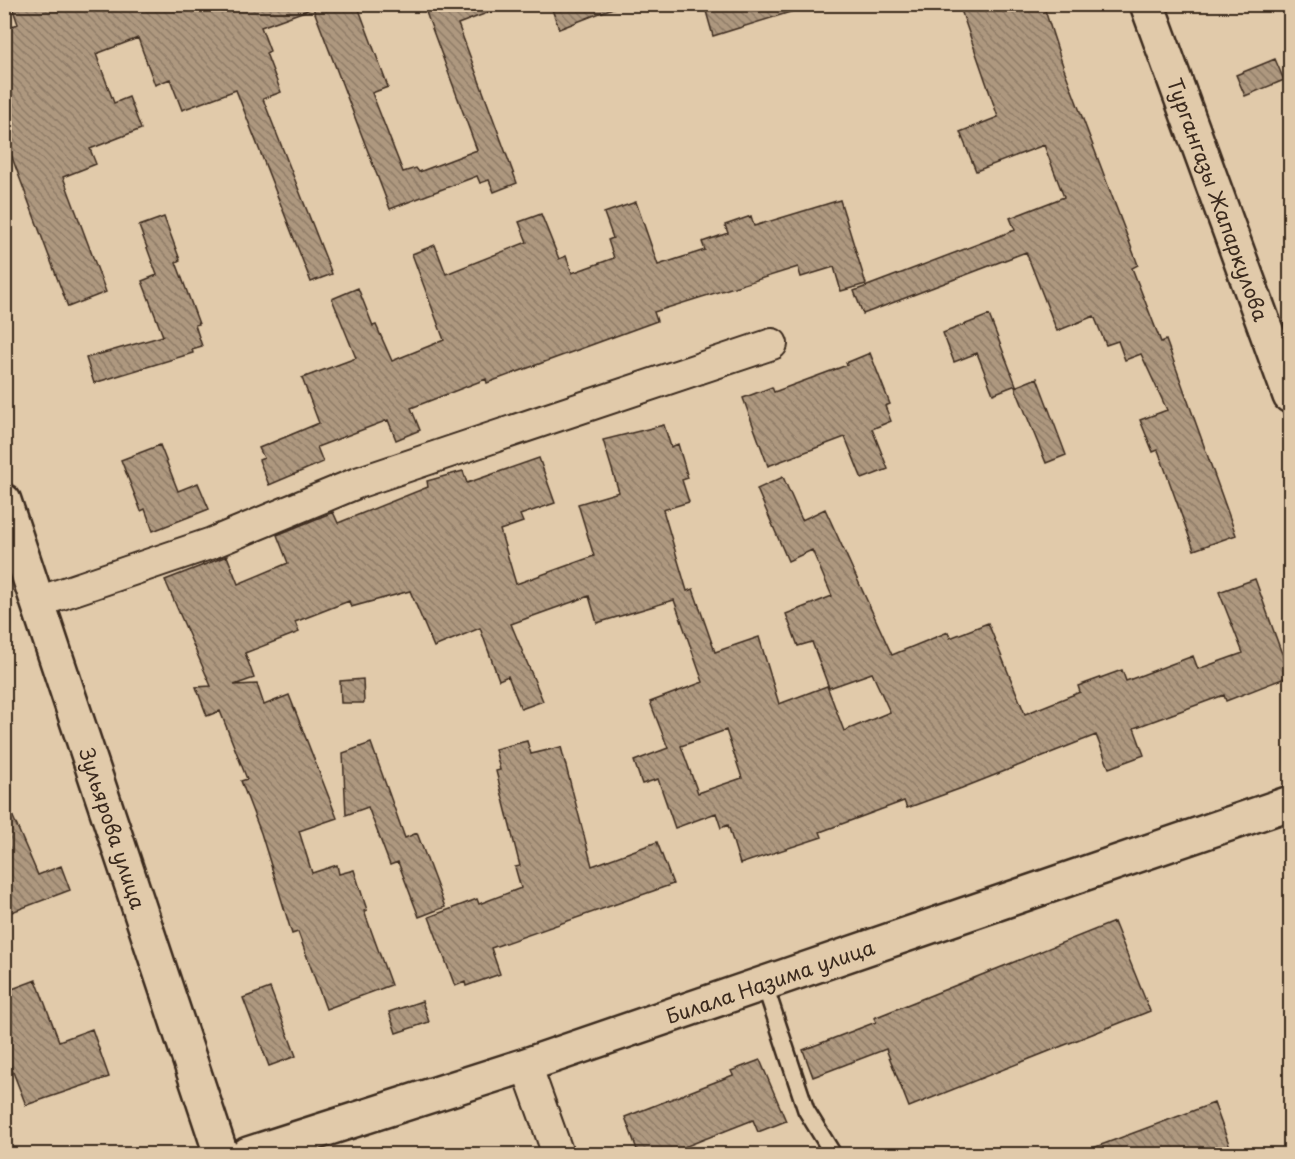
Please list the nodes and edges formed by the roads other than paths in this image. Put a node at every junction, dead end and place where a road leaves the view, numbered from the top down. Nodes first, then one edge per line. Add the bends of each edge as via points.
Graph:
1 (1147, 4) edge
2 (772, 344) dead end
3 (1290, 396) edge
4 (4, 501) edge
5 (14, 557) edge
6 (38, 602) junction
7 (1290, 802) edge
8 (764, 983) junction
9 (526, 1065) junction
10 (222, 1155) edge
11 (248, 1155) edge
12 (558, 1155) edge
13 (833, 1155) edge

1 - 3 street, Тургангазы Жапаркулова
2 - 6 street via 357,483 212,543
4 - 5 street, Зульярова улица
5 - 6 street, Зульярова улица
6 - 10 street, Зульярова улица
7 - 8 street, Билала Назима улица
8 - 9 street, Билала Назима улица
8 - 13 lane via 806,1110
9 - 11 street, Билала Назима улица
9 - 12 street

